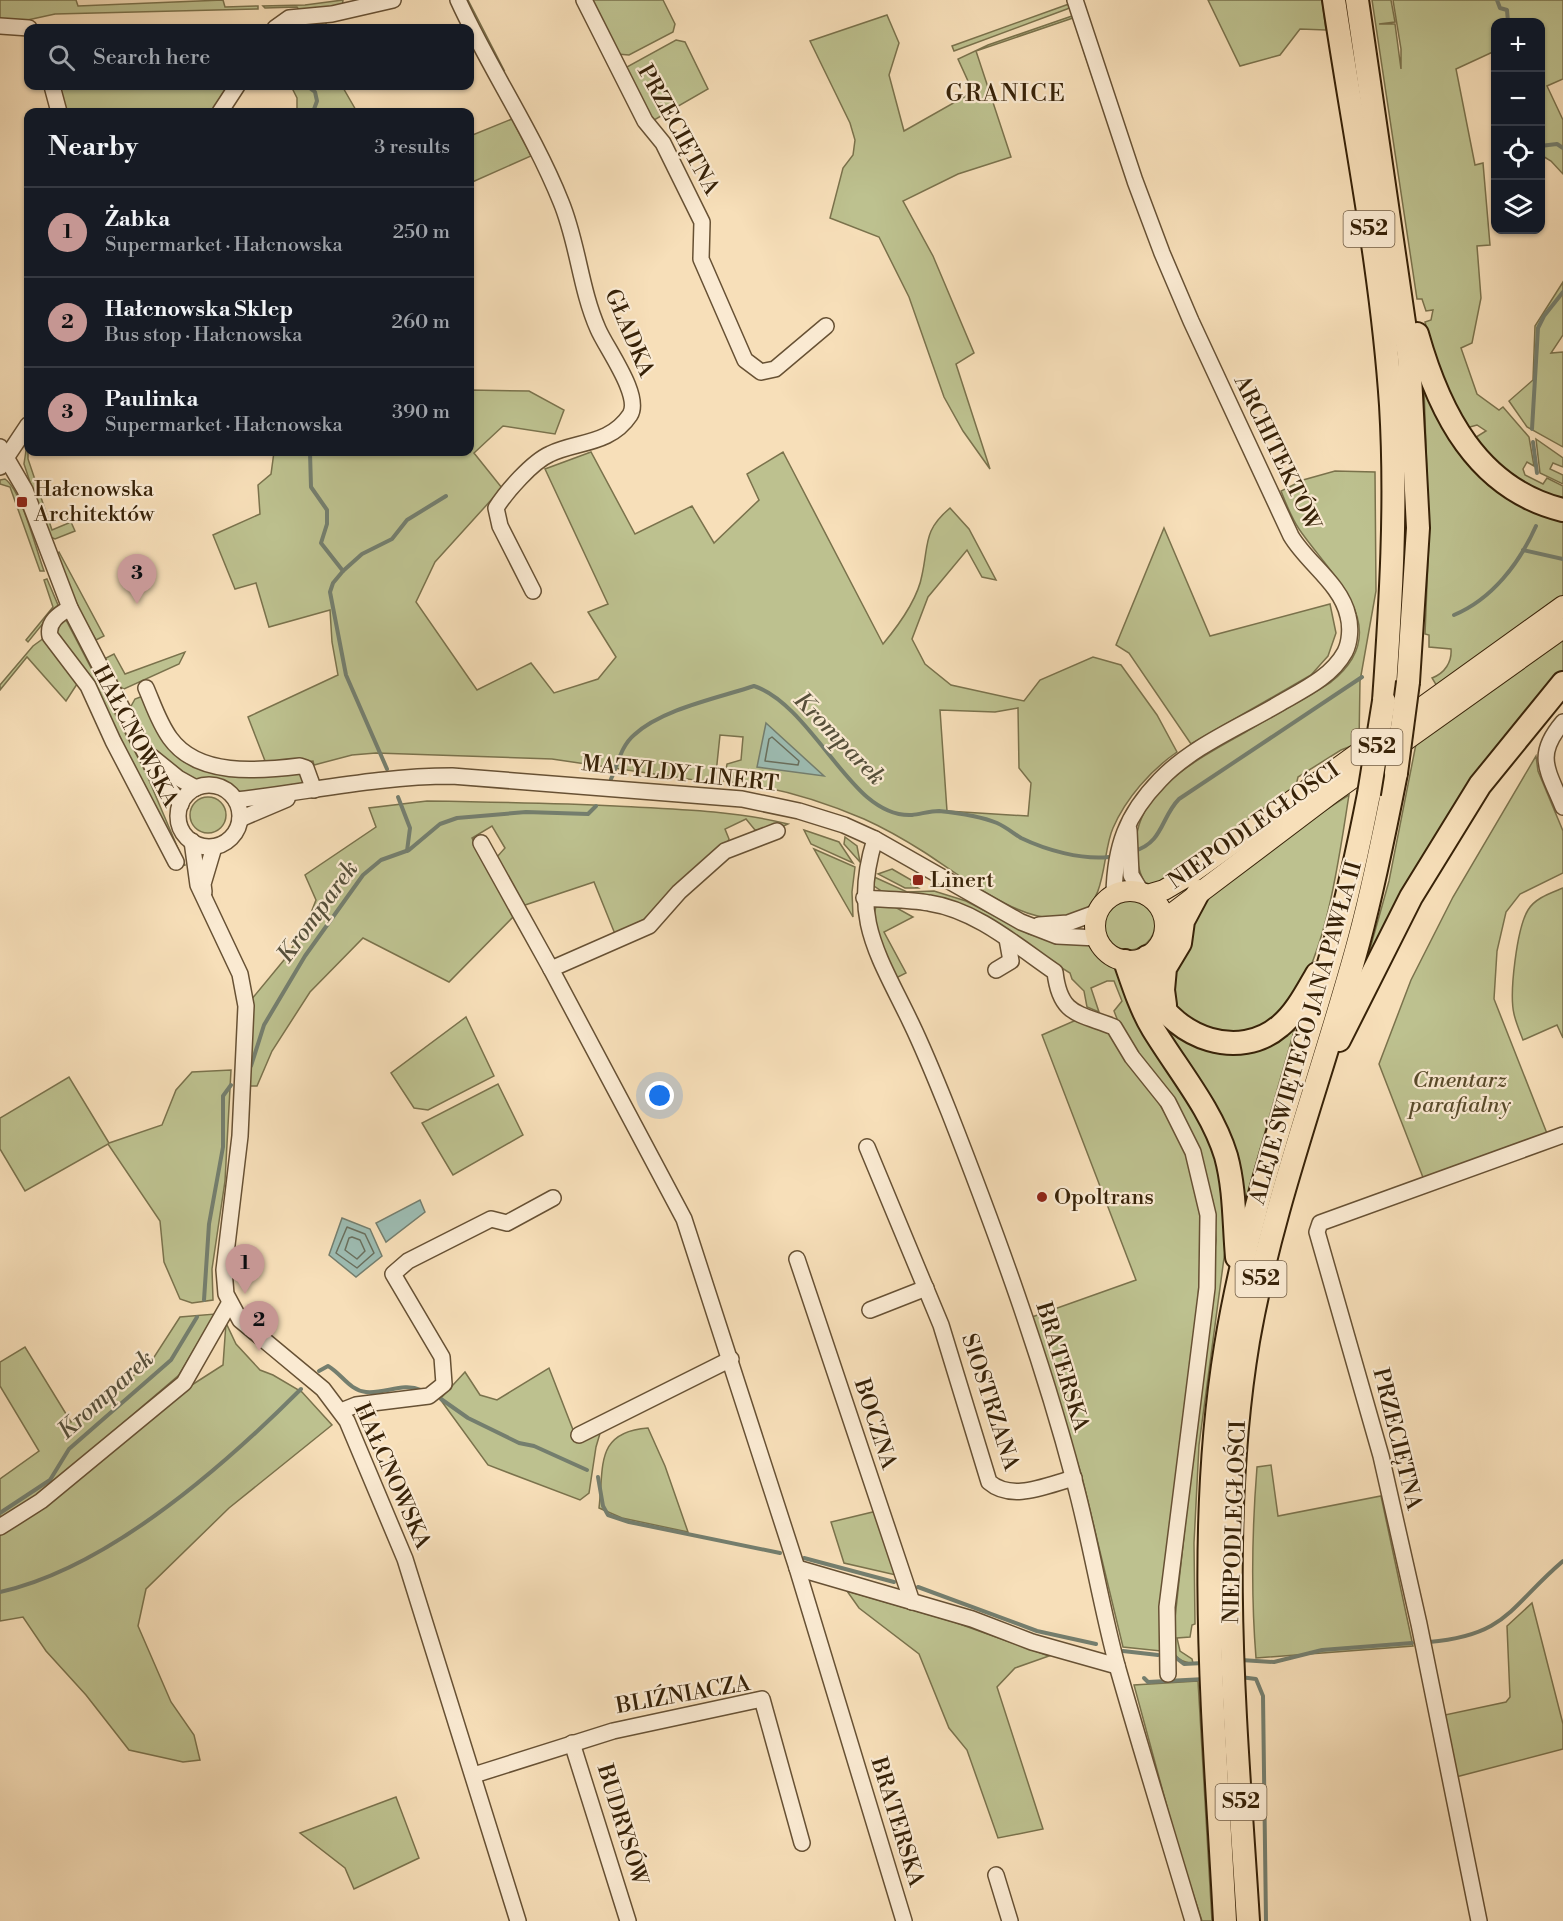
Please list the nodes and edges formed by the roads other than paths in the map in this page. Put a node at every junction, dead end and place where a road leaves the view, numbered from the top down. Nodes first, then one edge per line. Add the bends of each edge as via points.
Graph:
1 (393, 0) edge
2 (458, 0) edge
3 (584, 0) edge
4 (1075, 0) edge
5 (1334, 0) edge
6 (1357, 0) edge
7 (280, 24) edge
8 (470, 24) edge
9 (0, 26) edge
10 (24, 28) edge
11 (474, 31) edge
12 (53, 90) edge
13 (234, 90) edge
14 (58, 108) edge
15 (223, 108) edge
16 (1396, 258) junction
17 (826, 326) dead end
18 (24, 430) edge
19 (2, 457) edge
20 (1563, 510) edge
21 (533, 591) dead end
22 (1563, 606) edge
23 (70, 608) junction
24 (1563, 628) edge
25 (1563, 683) edge
26 (146, 688) dead end
27 (1563, 722) edge
28 (146, 752) junction
29 (196, 788) junction
30 (307, 791) junction
31 (236, 800) junction
32 (181, 804) junction
33 (1563, 807) edge
34 (240, 819) junction
35 (1129, 824) junction
36 (777, 831) dead end
37 (875, 839) junction
38 (192, 842) junction
39 (482, 843) dead end
40 (214, 847) junction
41 (176, 862) dead end
42 (1199, 891) junction
43 (1114, 894) junction
44 (1145, 894) junction
45 (864, 898) junction
46 (902, 901) junction
47 (207, 910) junction
48 (921, 912) dead end
49 (1098, 912) junction
50 (1165, 919) junction
51 (1030, 925) junction
52 (1097, 938) junction
53 (1007, 939) junction
54 (1334, 947) junction
55 (1136, 959) junction
56 (551, 969) junction
57 (996, 970) dead end
58 (1167, 1012) junction
59 (1312, 1095) junction
60 (1563, 1135) edge
61 (867, 1146) dead end
62 (553, 1198) dead end
63 (797, 1260) dead end
64 (1238, 1279) junction
65 (926, 1288) junction
66 (229, 1304) junction
67 (870, 1310) dead end
68 (731, 1359) junction
69 (341, 1411) junction
70 (579, 1435) dead end
71 (1074, 1478) junction
72 (0, 1527) edge
73 (796, 1568) junction
74 (912, 1602) junction
75 (1221, 1654) junction
76 (1117, 1666) junction
77 (1168, 1674) dead end
78 (1222, 1685) junction
79 (572, 1743) junction
80 (474, 1775) junction
81 (802, 1843) dead end
82 (996, 1875) dead end
83 (518, 1921) edge
84 (628, 1921) edge
85 (904, 1921) edge
86 (1010, 1921) edge
87 (1193, 1921) edge
88 (1225, 1921) edge
89 (1248, 1921) edge
90 (1479, 1921) edge

1 - 7 street via 332,14 289,18
2 - 8 street, GŁADKA
3 - 17 street, PRZECIĘTNA via 645,121 663,142 702,222 701,259 745,360 761,372 775,369
4 - 35 street, ARCHITEKTÓW via 1135,182 1191,321 1291,536 1300,552 1340,597 1350,633 1346,650 1333,668 1312,685 1191,754 1161,778
5 - 54 highway, ALEJE ŚWIĘTEGO JANA PAWŁA II / S52, bridge via 1384,328 1391,404 1393,580 1384,700 1369,794
6 - 16 highway, ALEJE ŚWIĘTEGO JANA PAWŁA II / S52
9 - 10 street
11 - 21 street, GŁADKA via 562,203 591,310 633,405 618,428 597,441 547,455 504,494 496,508 500,526
12 - 14 street
13 - 15 street
16 - 20 highway via 1432,381 1460,437 1500,479 1526,496
16 - 59 highway, ALEJE ŚWIĘTEGO JANA PAWŁA II / S52, bridge via 1409,357 1416,457 1418,528 1408,682 1396,773 1359,942
18 - 19 street
19 - 23 street, HAŁCNOWSKA via 25,490
22 - 44 main road, NIEPODLEGŁOŚCI via 1186,877 1164,890
23 - 28 street, HAŁCNOWSKA
23 - 41 street, HAŁCNOWSKA via 54,620 48,630 50,636 88,686
24 - 42 main road, NIEPODLEGŁOŚCI
25 - 59 highway via 1480,785 1411,897
26 - 30 street via 171,739 191,757 239,769 300,766 306,768
27 - 33 street via 1549,738 1545,763
28 - 29 street, HAŁCNOWSKA
28 - 32 street, HAŁCNOWSKA via 159,777
29 - 31 street via 214,785
29 - 32 street
30 - 31 street, MATYLDY LINERT
30 - 34 street, MATYLDY LINERT
30 - 37 street, MATYLDY LINERT via 404,776 452,776 742,799 799,811
31 - 34 street
32 - 38 street via 179,821
34 - 40 street via 232,837
35 - 43 street, ARCHITEKTÓW via 1118,846
35 - 44 street, ARCHITEKTÓW via 1131,875
36 - 56 street via 725,851 649,926
37 - 45 street, BRATERSKA
37 - 51 street, MATYLDY LINERT
38 - 40 street
38 - 47 street via 194,871
39 - 56 street, BRATERSKA
40 - 47 street via 203,884
42 - 50 main road, NIEPODLEGŁOŚCI
42 - 58 highway via 1184,921 1180,944 1165,969
43 - 44 main road
43 - 49 main road
44 - 50 main road via 1159,905
45 - 46 street
45 - 71 street, BRATERSKA via 878,954 926,1053 998,1241
46 - 48 street
46 - 53 street via 948,907
47 - 66 street via 240,974 246,1006 240,1136 224,1270
49 - 51 street, MATYLDY LINERT via 1068,923
49 - 52 main road
50 - 55 main road via 1164,937 1154,952
51 - 52 street, MATYLDY LINERT via 1057,936
52 - 55 main road via 1105,950
53 - 57 street via 1011,961
53 - 77 street via 1055,972 1057,990 1066,1006 1078,1016 1114,1027 1168,1102 1193,1152 1208,1215 1207,1288 1167,1607
54 - 58 highway via 1297,1007 1280,1026 1260,1038 1238,1044 1218,1042 1181,1028
54 - 64 highway, ALEJE ŚWIĘTEGO JANA PAWŁA II / S52 via 1257,1201
55 - 58 highway
55 - 64 highway via 1135,992 1151,1026 1209,1117 1225,1156 1233,1191
56 - 68 street, BRATERSKA via 684,1219
59 - 75 highway, NIEPODLEGŁOŚCI / S52 via 1276,1217 1249,1341 1233,1468 1230,1583
60 - 90 street, PRZECIĘTNA via 1320,1223 1317,1232 1381,1456
61 - 65 street, SIOSTRZANA
62 - 69 street via 507,1222 491,1219 408,1261 393,1274 442,1357 444,1384 429,1396 356,1405
63 - 74 street, BOCZNA
64 - 75 highway, NIEPODLEGŁOŚCI / S52 via 1219,1388 1208,1552
65 - 67 street
65 - 71 street, SIOSTRZANA via 989,1482 999,1490 1013,1493
66 - 69 street, HAŁCNOWSKA via 251,1331 323,1389
66 - 72 street via 184,1383 41,1501
68 - 70 street
68 - 73 street, BRATERSKA
69 - 80 street, HAŁCNOWSKA via 405,1558
71 - 76 street, BRATERSKA
73 - 74 street
73 - 85 street, BRATERSKA
74 - 76 street
75 - 78 highway, NIEPODLEGŁOŚCI / S52
76 - 87 street, BRATERSKA
78 - 88 highway, NIEPODLEGŁOŚCI / S52
78 - 89 highway, NIEPODLEGŁOŚCI / S52
79 - 80 street, BLIŹNIACZA
79 - 81 street, BLIŹNIACZA via 762,1699
79 - 84 street, BUDRYSÓW
80 - 83 street, HAŁCNOWSKA
82 - 86 street

